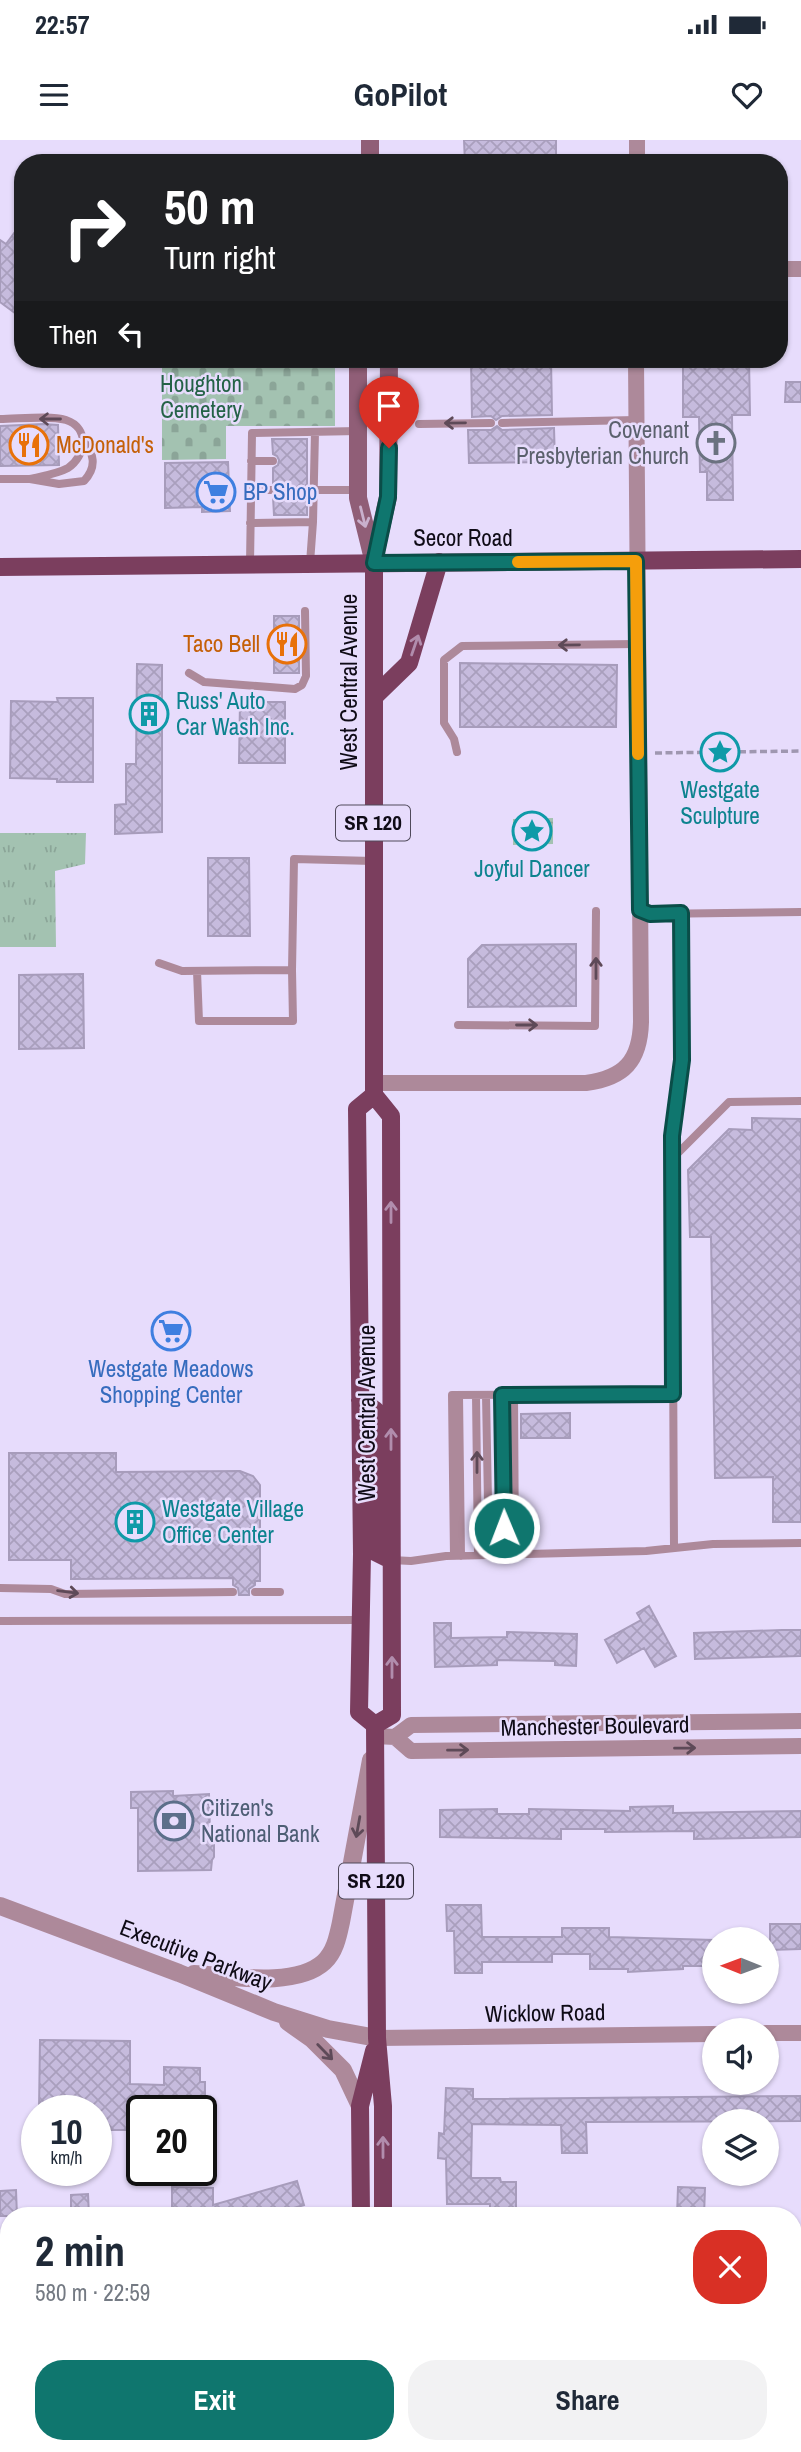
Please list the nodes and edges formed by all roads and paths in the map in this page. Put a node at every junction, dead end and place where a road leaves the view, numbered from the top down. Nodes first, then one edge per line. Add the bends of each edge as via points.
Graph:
1 (358, 368) edge
2 (389, 368) edge
3 (636, 368) edge
4 (0, 419) edge
5 (636, 421) junction
6 (502, 422) dead end
7 (491, 423) dead end
8 (419, 424) dead end
9 (358, 431) junction
10 (314, 432) junction
11 (82, 433) junction
12 (251, 461) junction
13 (273, 461) dead end
14 (0, 479) edge
15 (30, 479) junction
16 (273, 490) dead end
17 (311, 490) junction
18 (358, 490) junction
19 (251, 491) junction
20 (313, 522) junction
21 (250, 523) junction
22 (801, 559) edge
23 (636, 561) junction
24 (439, 562) junction
25 (374, 563) junction
26 (250, 564) junction
27 (310, 564) junction
28 (0, 567) edge
29 (305, 611) dead end
30 (637, 644) junction
31 (189, 673) dead end
32 (374, 697) junction
33 (801, 751) edge
34 (457, 752) dead end
35 (655, 753) dead end
36 (373, 861) junction
37 (640, 910) junction
38 (596, 911) dead end
39 (801, 912) edge
40 (681, 913) junction
41 (159, 963) dead end
42 (292, 970) junction
43 (197, 971) junction
44 (458, 1025) dead end
45 (374, 1089) junction
46 (801, 1101) edge
47 (672, 1159) junction
48 (673, 1394) junction
49 (476, 1395) junction
50 (486, 1395) junction
51 (502, 1395) junction
52 (514, 1395) junction
53 (360, 1400) junction
54 (801, 1543) edge
55 (674, 1548) junction
56 (504, 1554) junction
57 (515, 1554) junction
58 (478, 1555) junction
59 (489, 1555) junction
60 (458, 1556) junction
61 (391, 1560) junction
62 (0, 1588) edge
63 (233, 1592) dead end
64 (255, 1592) dead end
65 (279, 1592) dead end
66 (360, 1620) junction
67 (0, 1621) edge
68 (801, 1721) edge
69 (375, 1730) junction
70 (395, 1737) junction
71 (801, 1746) edge
72 (0, 1906) edge
73 (179, 1973) junction
74 (274, 2012) junction
75 (779, 2033) edge
76 (801, 2033) edge
77 (702, 2034) edge
78 (377, 2038) junction
79 (360, 2106) junction
80 (361, 2207) edge
81 (383, 2207) edge

1 - 9 main road, West Central Avenue / SR 120
2 - 25 main road, West Central Avenue / SR 120 via 388,497
3 - 5 street
11 -> 4 lane via 63,419
5 - 6 lane
5 - 23 street
7 -> 8 lane
9 - 10 lane
9 - 18 main road, West Central Avenue / SR 120
10 - 12 lane via 252,433
10 - 17 lane
11 - 15 lane via 75,462
11 - 15 lane via 94,457 84,481 59,484
12 - 13 lane
12 - 19 lane
14 - 15 lane
16 - 19 lane
17 - 18 lane
17 - 20 lane
18 -> 25 main road, West Central Avenue / SR 120
19 - 21 lane
20 - 21 lane
20 - 27 lane
21 - 26 lane
22 - 23 main road, Secor Road
23 - 24 main road, Secor Road
23 - 30 street
24 - 25 main road, Secor Road
32 -> 24 main road via 409,663
25 - 27 main road, Secor Road
25 - 32 main road, West Central Avenue / SR 120
26 - 27 main road, Secor Road
26 - 28 main road, Secor Road
29 - 31 lane via 306,676 295,689 204,682
30 -> 34 lane via 462,646 444,660 444,723
30 - 37 street
32 - 36 main road, West Central Avenue / SR 120
33 - 35 path
36 - 42 lane via 293,859
36 - 45 main road, West Central Avenue / SR 120
37 - 40 lane
37 - 45 street via 640,1038 628,1065 617,1075 586,1083
44 -> 38 lane via 595,1026
39 - 40 lane
40 - 47 lane via 682,1060
41 - 43 lane
42 - 43 lane
42 - 43 lane via 293,1021 199,1021
45 - 53 main road, West Central Avenue / SR 120 via 357,1110
61 -> 45 main road, West Central Avenue via 391,1116
46 - 47 lane via 729,1102
47 - 48 lane
48 - 52 lane
48 - 55 lane
49 - 50 lane
58 -> 49 lane
49 - 60 lane via 452,1395
50 - 51 lane
50 - 59 lane
51 - 52 lane
51 - 56 lane
52 - 57 lane
53 - 61 main road via 374,1410 375,1552
53 - 66 main road, West Central Avenue / SR 120
54 - 55 lane
55 - 57 lane
56 - 57 lane
56 - 59 lane
58 - 59 lane
58 - 60 lane
60 - 61 lane
69 -> 61 main road, West Central Avenue via 392,1715
62 -> 63 lane via 51,1589 65,1594
64 - 65 lane
66 - 67 lane
66 - 69 main road, West Central Avenue / SR 120 via 359,1712
68 - 70 street, Manchester Boulevard via 411,1725
69 - 70 street, Manchester Boulevard
69 -> 73 street via 341,1922 326,1961 312,1971 290,1976
69 - 78 main road, West Central Avenue / SR 120
70 -> 71 street, Manchester Boulevard via 411,1751
72 - 73 street, Executive Parkway
73 - 74 street, Executive Parkway
74 - 78 street, Executive Parkway
74 -> 79 street via 313,2039 343,2070
75 - 76 street
77 - 78 street, Wicklow Road
78 - 79 main road, West Central Avenue / SR 120
81 -> 78 main road, West Central Avenue / SR 120 via 383,2106
79 - 80 main road, West Central Avenue / SR 120

